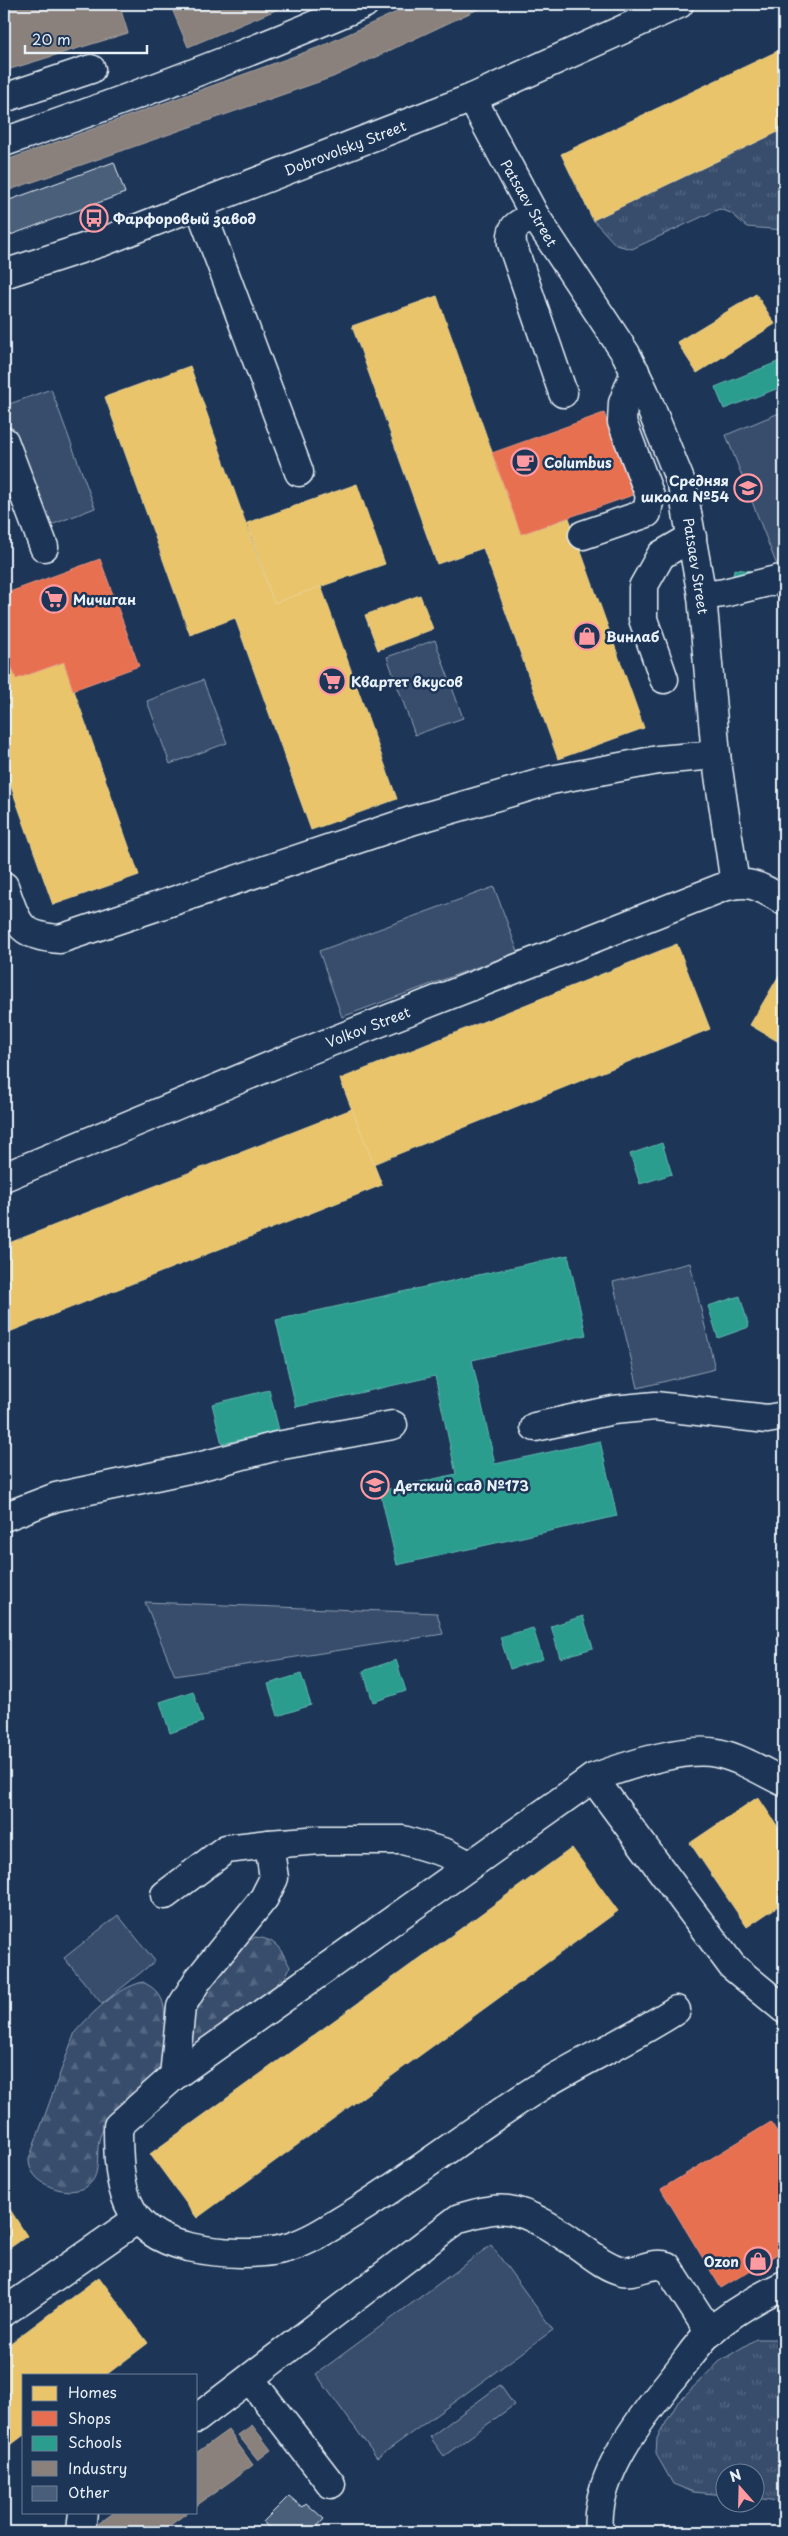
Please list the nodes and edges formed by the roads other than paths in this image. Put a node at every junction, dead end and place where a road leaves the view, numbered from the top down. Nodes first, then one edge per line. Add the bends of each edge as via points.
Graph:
1 (364, 4) edge
2 (679, 4) edge
3 (91, 69) dead end
4 (4, 98) edge
5 (472, 98) junction
6 (4, 142) edge
7 (198, 204) junction
8 (535, 216) junction
9 (4, 274) edge
10 (635, 371) junction
11 (563, 393) dead end
12 (4, 441) edge
13 (299, 472) dead end
14 (583, 535) dead end
15 (692, 537) junction
16 (44, 546) dead end
17 (784, 578) edge
18 (702, 596) junction
19 (664, 679) dead end
20 (716, 755) junction
21 (735, 884) junction
22 (4, 886) edge
23 (784, 901) edge
24 (4, 1177) edge
25 (784, 1416) edge
26 (392, 1426) dead end
27 (535, 1427) dead end
28 (4, 1518) edge
29 (593, 1778) junction
30 (784, 1782) edge
31 (269, 1844) junction
32 (469, 1865) junction
33 (165, 1895) dead end
34 (783, 2009) edge
35 (676, 2010) dead end
36 (174, 2076) junction
37 (136, 2220) junction
38 (784, 2285) edge
39 (4, 2312) edge
40 (710, 2333) junction
41 (250, 2379) junction
42 (198, 2418) edge
43 (331, 2484) dead end
44 (83, 2514) edge
45 (81, 2532) edge
46 (599, 2532) edge

1 - 6 street via 145,93
2 - 5 street, Dobrovolsky Street
3 - 4 street
5 - 7 street, Dobrovolsky Street
5 - 8 street, Patsaev Street
7 - 9 street, Dobrovolsky Street via 102,242
7 - 13 street
8 - 10 street, Patsaev Street
8 - 11 street via 515,226 511,233 512,244
10 - 14 street via 623,403 622,422 650,496 647,513
10 - 15 street, Patsaev Street via 682,486
12 - 16 street
15 - 18 street, Patsaev Street
15 - 19 street via 661,555 643,587 643,619
17 - 18 street
18 - 20 street, Patsaev Street
20 - 21 street, Patsaev Street
20 - 22 street via 658,760 526,788 414,820 60,939 42,938 27,932 16,918
21 - 23 street via 755,884
21 - 24 street, Volkov Street via 297,1055
25 - 27 street via 767,1420 655,1406 614,1410
26 - 28 street via 277,1446 198,1467 56,1497
29 - 30 street via 639,1761 716,1752
29 - 32 street
29 - 34 street via 726,1959
31 - 32 street via 403,1840
31 - 33 street via 226,1849
31 - 36 street via 274,1878 264,1898 197,1981 181,2007
32 - 36 street
35 - 37 street via 538,2088 378,2197 318,2235 289,2247 240,2253 204,2250 168,2243
36 - 37 street via 118,2126 118,2169
37 - 39 street
38 - 40 street via 752,2300
40 - 41 street via 667,2266 652,2265 624,2272 604,2264 533,2219 509,2210 485,2210 459,2218
40 - 46 street via 645,2413 615,2461 601,2499
41 - 42 street
41 - 43 street
44 - 45 street

